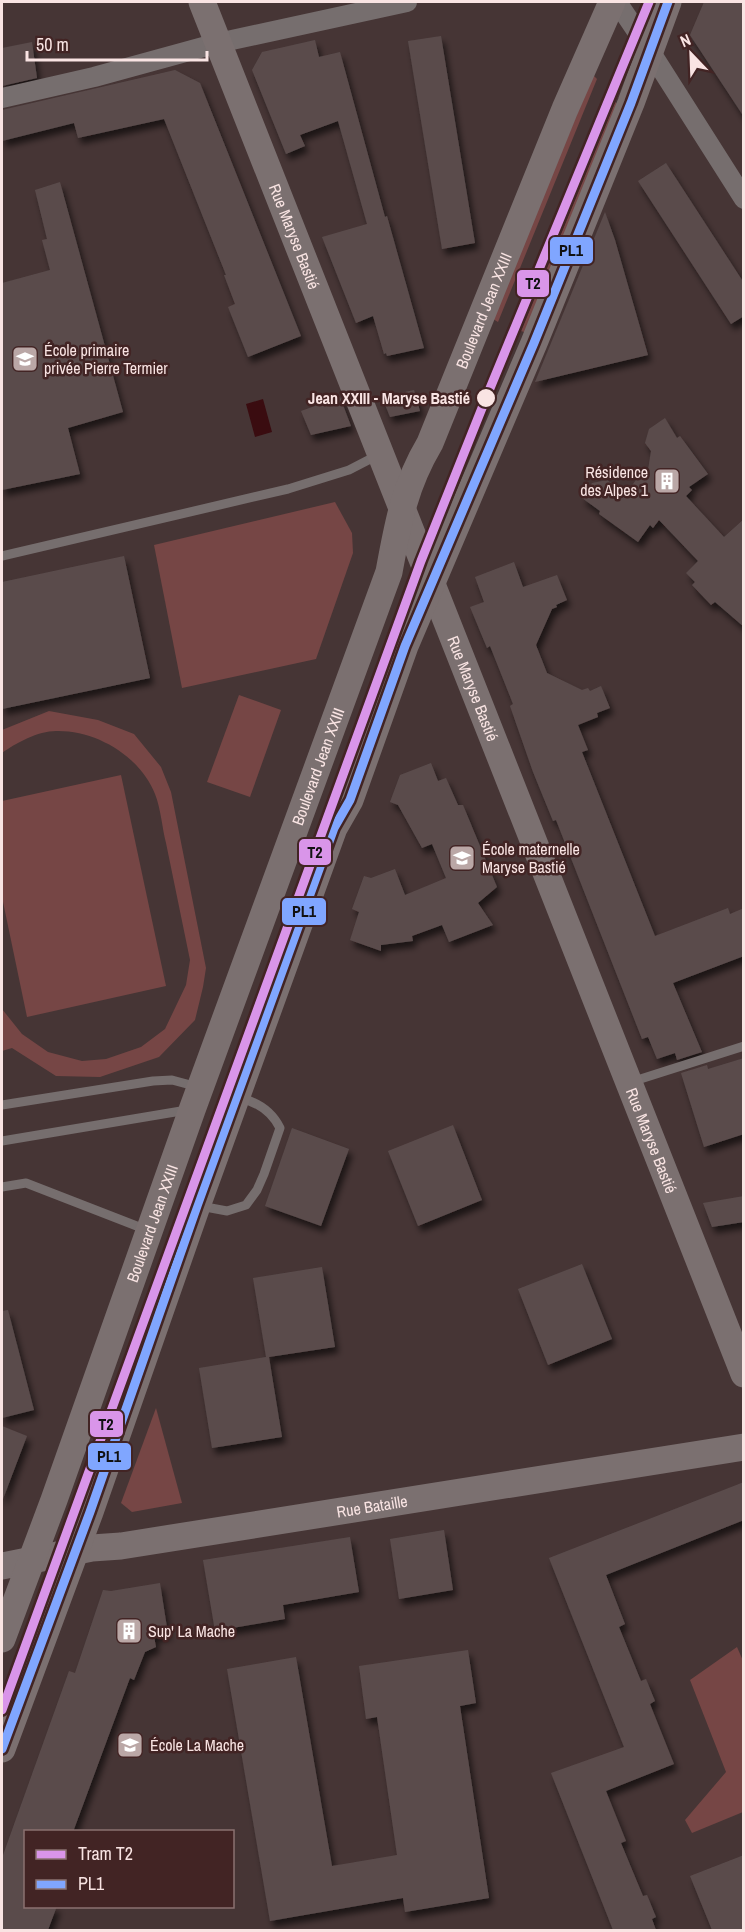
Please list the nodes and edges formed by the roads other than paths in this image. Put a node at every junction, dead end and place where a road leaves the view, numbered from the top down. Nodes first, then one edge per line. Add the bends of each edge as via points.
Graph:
1 (202, 2) edge
2 (407, 2) edge
3 (614, 2) edge
4 (668, 2) edge
5 (219, 43) junction
6 (650, 51) junction
7 (2, 98) edge
8 (744, 198) edge
9 (381, 453) junction
10 (402, 506) junction
11 (2, 556) edge
12 (431, 586) junction
13 (744, 1046) edge
14 (629, 1083) junction
15 (237, 1097) junction
16 (196, 1099) junction
17 (2, 1105) edge
18 (2, 1141) edge
19 (2, 1186) edge
20 (197, 1206) junction
21 (149, 1231) junction
22 (744, 1374) edge
23 (744, 1447) edge
24 (75, 1553) junction
25 (32, 1560) junction
26 (2, 1566) edge
27 (2, 1639) edge
28 (2, 1749) edge

1 - 5 main road, Rue Maryse Bastié
2 - 5 street
3 - 6 street
3 - 10 main road, Boulevard Jean XXIII via 565,110
4 - 6 main road
5 - 7 street
5 - 9 main road, Rue Maryse Bastié
6 - 8 street
6 - 12 main road via 632,103
9 - 10 main road, Rue Maryse Bastié
9 - 11 lane via 349,470 288,489
10 - 12 main road, Rue Maryse Bastié
10 - 16 main road, Boulevard Jean XXIII via 389,572
12 - 14 main road, Rue Maryse Bastié
12 - 15 main road via 405,646 350,800 334,828
13 - 14 lane
14 - 22 main road, Rue Maryse Bastié
15 - 20 main road
15 - 20 lane via 265,1109 280,1128 264,1174 246,1206 227,1211
16 - 17 lane via 185,1082 171,1080
16 - 18 lane
16 - 21 main road, Boulevard Jean XXIII
19 - 21 lane via 26,1183
20 - 24 main road
21 - 25 main road, Boulevard Jean XXIII
23 - 24 main road, Rue Bataille
24 - 25 main road, Rue Bataille
24 - 28 main road
25 - 26 main road, Rue Bataille
25 - 27 main road, Boulevard Jean XXIII

